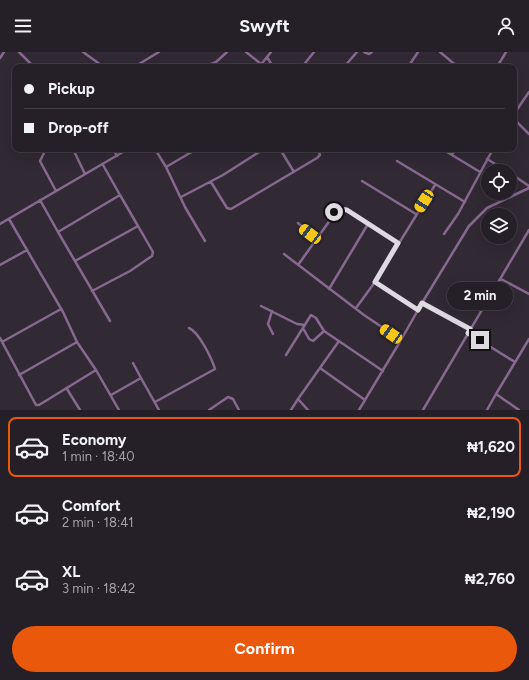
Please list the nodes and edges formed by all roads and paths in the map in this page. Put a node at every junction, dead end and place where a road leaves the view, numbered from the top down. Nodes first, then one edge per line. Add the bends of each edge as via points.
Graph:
1 (4, 52) edge
2 (19, 52) edge
3 (83, 52) edge
4 (159, 52) edge
5 (227, 52) edge
6 (246, 52) edge
7 (271, 52) edge
8 (314, 52) edge
9 (357, 52) edge
10 (364, 52) edge
11 (372, 52) edge
12 (418, 52) edge
13 (440, 52) edge
14 (506, 52) edge
15 (267, 57) junction
16 (0, 58) edge
17 (31, 64) edge
18 (100, 64) edge
19 (139, 64) edge
20 (211, 64) edge
21 (258, 64) edge
22 (262, 64) edge
23 (271, 64) edge
24 (304, 64) edge
25 (347, 64) edge
26 (410, 64) edge
27 (454, 64) edge
28 (499, 64) edge
29 (529, 92) edge
30 (517, 110) edge
31 (517, 122) edge
32 (529, 134) edge
33 (44, 152) edge
34 (74, 152) edge
35 (115, 152) edge
36 (123, 152) edge
37 (157, 152) edge
38 (191, 152) edge
39 (259, 152) edge
40 (282, 152) edge
41 (319, 152) edge
42 (447, 152) edge
43 (454, 152) edge
44 (491, 152) edge
45 (452, 155) junction
46 (117, 156) junction
47 (487, 159) junction
48 (397, 161) dead end
49 (103, 164) junction
50 (495, 164) edge
51 (166, 167) junction
52 (294, 172) junction
53 (480, 172) junction
54 (85, 174) junction
55 (517, 178) edge
56 (362, 181) dead end
57 (211, 182) junction
58 (435, 185) junction
59 (529, 187) edge
60 (56, 191) junction
61 (120, 195) junction
62 (181, 197) junction
63 (40, 200) junction
64 (465, 202) junction
65 (416, 214) junction
66 (9, 219) junction
67 (298, 223) dead end
68 (0, 224) edge
69 (368, 224) junction
70 (138, 226) junction
71 (529, 230) edge
72 (58, 232) junction
73 (444, 234) dead end
74 (318, 237) junction
75 (205, 241) dead end
76 (398, 243) junction
77 (27, 250) junction
78 (284, 254) dead end
79 (75, 261) junction
80 (298, 265) junction
81 (0, 266) edge
82 (501, 279) junction
83 (375, 282) junction
84 (329, 289) junction
85 (92, 291) junction
86 (529, 294) edge
87 (422, 303) junction
88 (261, 306) dead end
89 (356, 308) junction
90 (61, 309) junction
91 (418, 310) junction
92 (272, 311) junction
93 (110, 321) dead end
94 (305, 325) junction
95 (189, 328) dead end
96 (303, 328) junction
97 (470, 329) junction
98 (324, 331) junction
99 (468, 333) junction
100 (273, 334) dead end
101 (0, 338) edge
102 (529, 339) edge
103 (401, 340) junction
104 (338, 341) junction
105 (2, 342) junction
106 (77, 342) junction
107 (286, 355) dead end
108 (515, 362) junction
109 (133, 363) dead end
110 (320, 368) junction
111 (96, 370) junction
112 (383, 371) junction
113 (19, 375) junction
114 (141, 378) junction
115 (67, 389) junction
116 (496, 394) junction
117 (111, 395) junction
118 (298, 399) junction
119 (365, 400) junction
120 (156, 402) junction
121 (80, 410) edge
122 (119, 410) edge
123 (159, 410) edge
124 (209, 410) edge
125 (239, 410) edge
126 (291, 410) edge
127 (308, 410) edge
128 (359, 410) edge
129 (422, 410) edge
130 (487, 410) edge
131 (518, 410) edge

1 - 16 street
2 - 17 street
3 - 18 street
4 - 19 street
5 - 20 street
6 - 21 street
7 - 15 street
8 - 24 street
9 - 25 street
10 - 11 street
12 - 26 street
13 - 27 street
14 - 28 street
15 - 22 street
15 - 23 street
29 - 30 street
31 - 32 street
33 - 60 street via 40,161
34 - 54 street
35 - 46 street
36 - 46 street
37 - 51 street
38 - 51 street
39 - 57 street
40 - 52 street
41 - 52 street via 317,158
42 - 45 street
43 - 45 street
44 - 47 street
45 - 53 street
46 - 49 street
47 - 50 street
47 - 53 street
48 - 58 street
49 - 54 street
49 - 61 street
51 - 62 street
52 - 57 street via 231,209 227,208
53 - 64 street
54 - 60 street
55 - 59 street
56 - 65 street
57 - 62 street
58 - 64 street
58 - 65 street
59 - 87 street via 487,208 477,216
60 - 63 street
61 - 70 street
61 - 72 street
62 - 75 street
63 - 66 street
63 - 72 street
64 - 73 street
65 - 76 street
66 - 68 street
66 - 77 street
67 - 74 street via 310,234
69 - 74 street via 347,210 338,209
69 - 76 street
69 - 84 street
70 - 79 street
70 - 85 street via 153,252 152,256
71 - 82 street
72 - 79 street
74 - 80 street
76 - 83 street
77 - 81 street
77 - 90 street
78 - 80 street
79 - 85 street
80 - 84 street
82 - 86 street
82 - 97 street
83 - 89 street
83 - 91 street
84 - 89 street
85 - 93 street
87 - 91 street
87 - 97 street
88 - 92 street
89 - 103 street
90 - 105 street
90 - 106 street
91 - 103 street
92 - 94 street via 290,321
92 - 100 street via 268,324
94 - 96 street
94 - 98 street via 313,315
95 - 120 street via 208,353 214,369
96 - 98 street via 313,341
96 - 107 street
97 - 99 street
98 - 104 street
99 - 108 street
99 - 129 street
101 - 105 street
102 - 108 street
103 - 112 street
104 - 110 street
104 - 112 street
105 - 113 street
106 - 111 street
106 - 113 street
108 - 116 street
109 - 114 street
110 - 118 street
110 - 119 street
111 - 115 street
111 - 117 street
112 - 119 street
113 - 115 street via 39,406
114 - 117 street
114 - 120 street
115 - 121 street
116 - 130 street
116 - 131 street
117 - 122 street
118 - 126 street
118 - 127 street
119 - 128 street
120 - 123 street
124 - 125 street via 228,397 233,399

